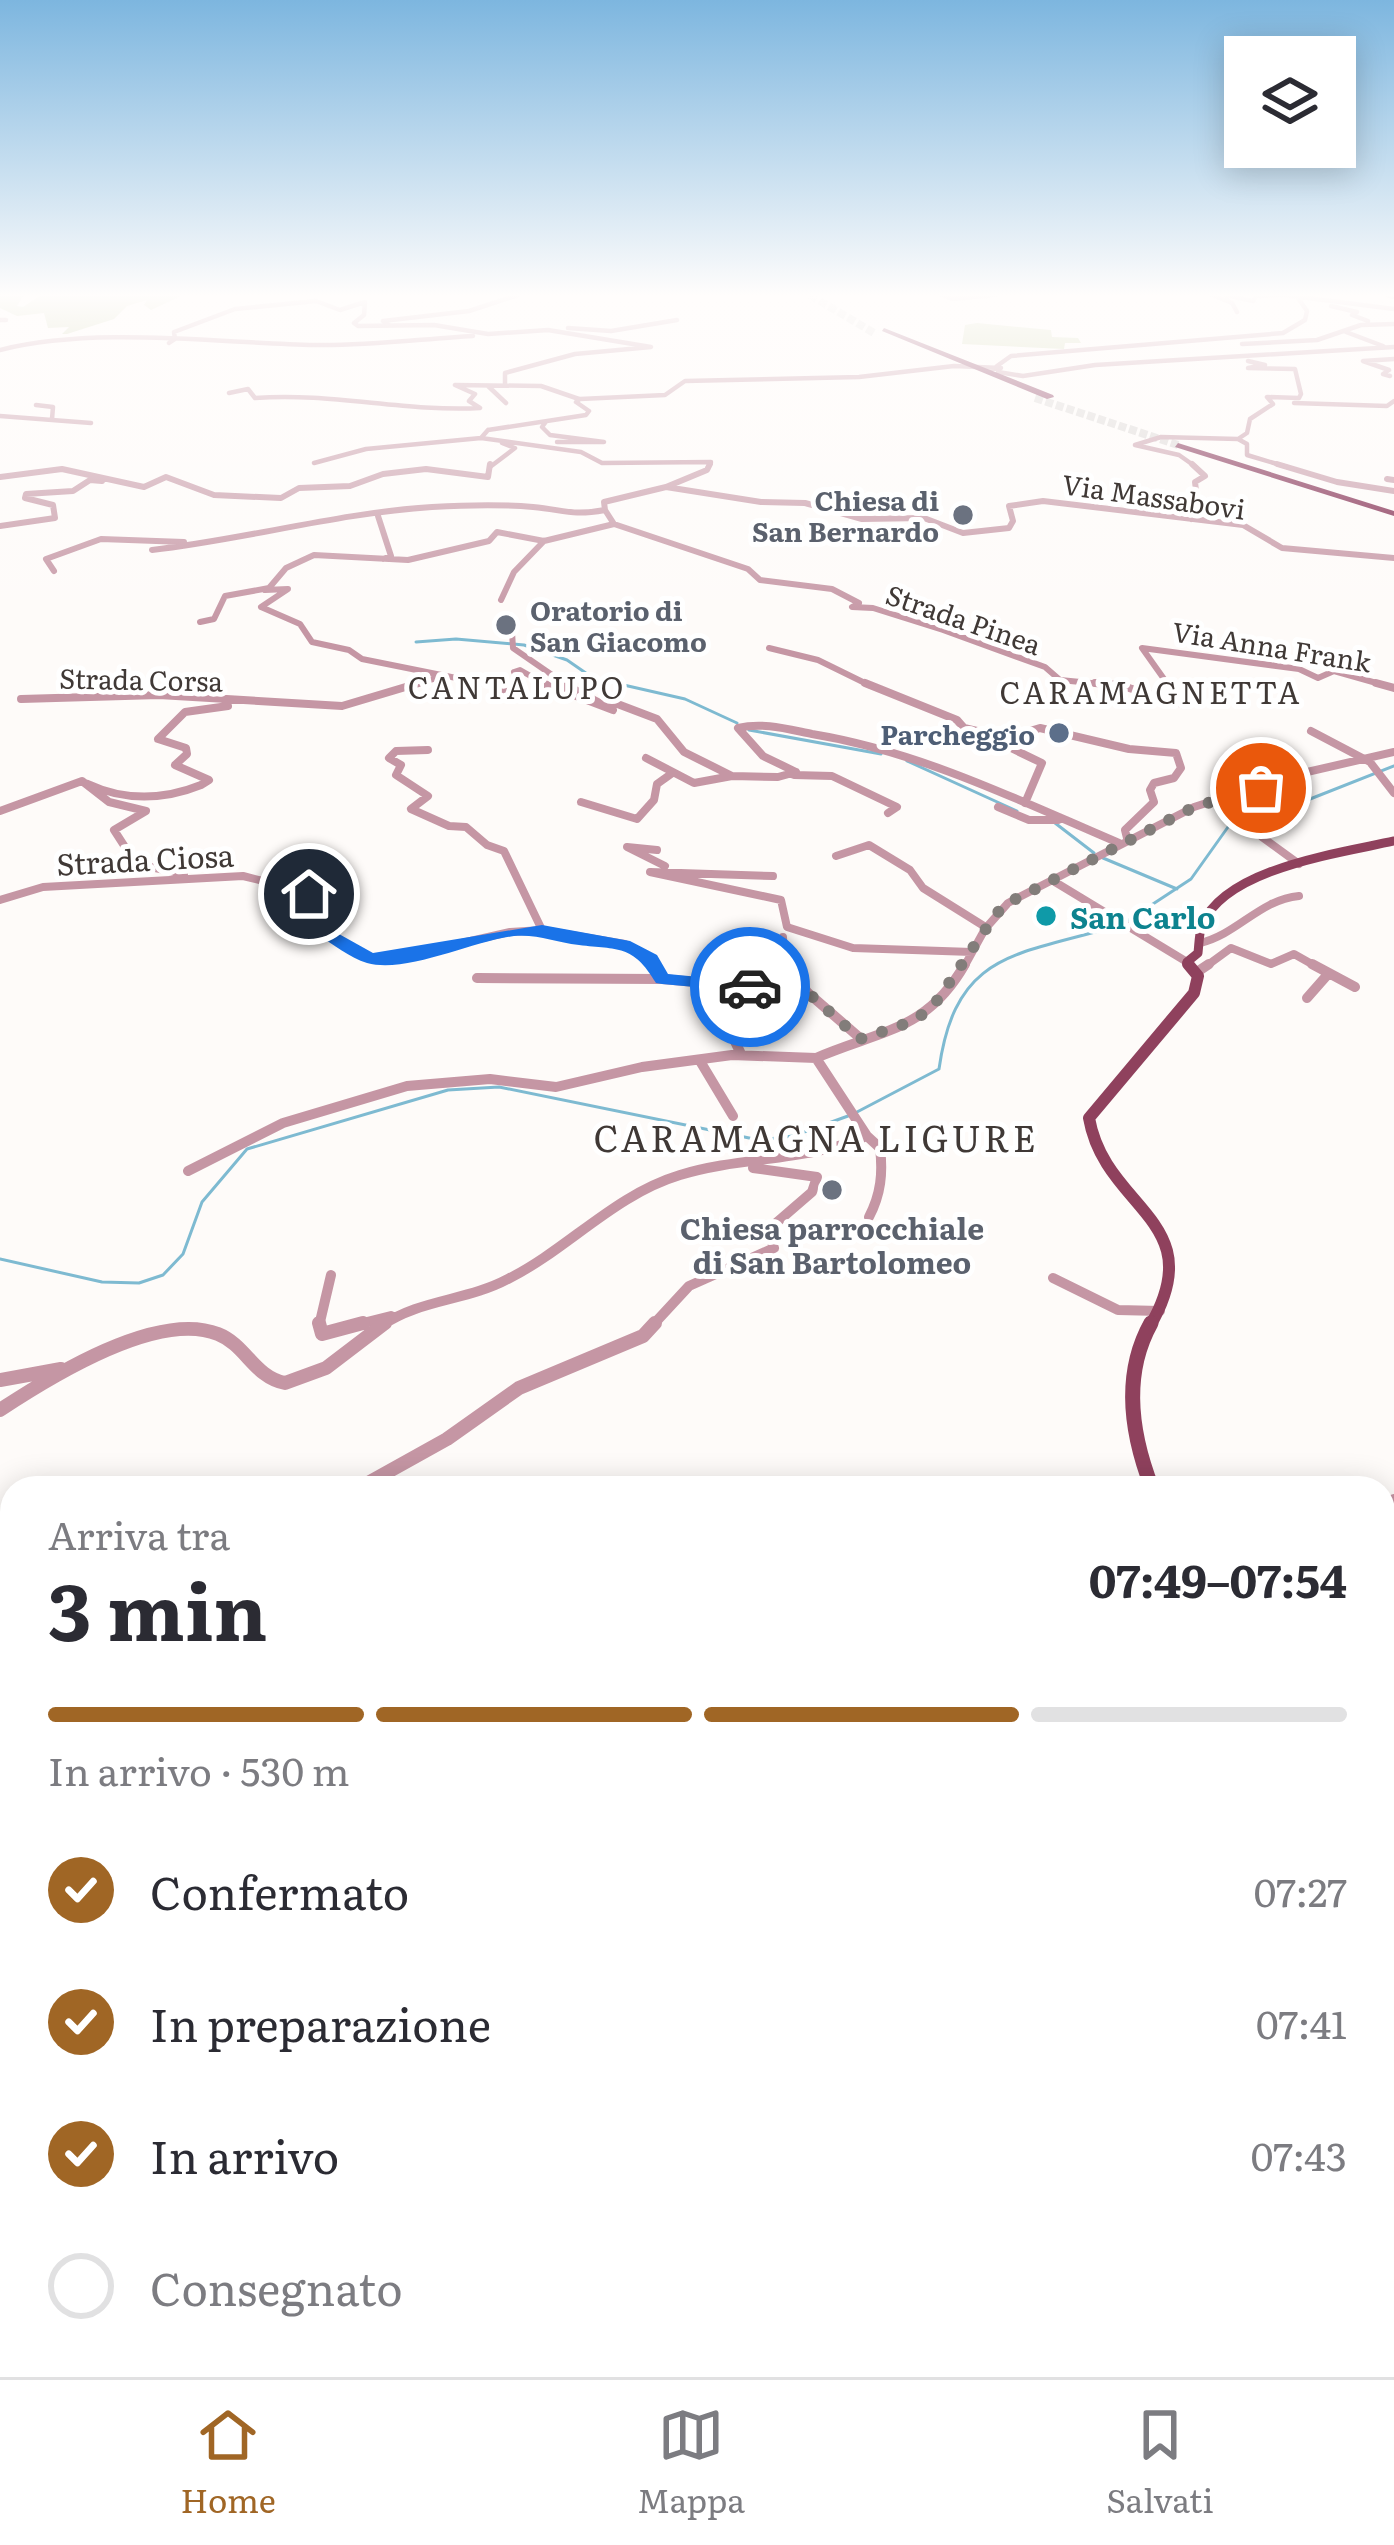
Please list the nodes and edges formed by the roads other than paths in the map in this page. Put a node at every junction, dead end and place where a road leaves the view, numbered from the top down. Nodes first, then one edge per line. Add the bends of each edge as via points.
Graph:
1 (44, 406) edge
2 (371, 406) edge
3 (477, 406) edge
4 (580, 406) edge
5 (582, 406) edge
6 (1268, 406) edge
7 (1335, 406) edge
8 (1389, 406) edge
9 (585, 409) junction
10 (0, 418) edge
11 (52, 419) junction
12 (544, 420) junction
13 (91, 423) dead end
14 (482, 437) junction
15 (1238, 439) junction
16 (557, 442) dead end
17 (502, 443) junction
18 (1192, 444) tunnel mouth
19 (1178, 445) tunnel mouth
20 (314, 463) dead end
21 (0, 478) edge
22 (108, 481) junction
23 (666, 487) junction
24 (1394, 491) edge
25 (605, 510) junction
26 (1394, 513) edge
27 (378, 516) junction
28 (1191, 519) junction
29 (614, 524) junction
30 (0, 526) edge
31 (223, 541) junction
32 (544, 541) junction
33 (152, 550) dead end
34 (1394, 558) edge
35 (380, 560) junction
36 (54, 571) dead end
37 (265, 590) junction
38 (501, 600) dead end
39 (200, 622) dead end
40 (512, 639) dead end
41 (769, 648) dead end
42 (444, 675) junction
43 (1394, 688) edge
44 (588, 695) junction
45 (21, 699) dead end
46 (260, 702) junction
47 (1182, 704) joint
48 (1311, 731) dead end
49 (1006, 738) junction
50 (428, 750) dead end
51 (1394, 752) edge
52 (646, 758) dead end
53 (1371, 762) junction
54 (671, 774) junction
55 (794, 775) junction
56 (1390, 775) edge
57 (732, 776) junction
58 (88, 784) junction
59 (1394, 793) edge
60 (581, 802) dead end
61 (1025, 803) junction
62 (998, 807) dead end
63 (0, 811) edge
64 (889, 813) dead end
65 (1297, 817) dead end
66 (1065, 820) junction
67 (1123, 840) junction
68 (1394, 841) edge
69 (657, 850) dead end
70 (836, 856) dead end
71 (1299, 864) junction
72 (671, 871) junction
73 (243, 876) junction
74 (772, 876) dead end
75 (1054, 882) junction
76 (1299, 896) dead end
77 (0, 900) edge
78 (987, 928) junction
79 (542, 930) junction
80 (785, 932) junction
81 (1200, 943) junction
82 (972, 952) junction
83 (1192, 967) junction
84 (1329, 973) junction
85 (477, 978) dead end
86 (662, 979) junction
87 (1355, 987) dead end
88 (807, 992) junction
89 (1307, 998) dead end
90 (720, 1010) dead end
91 (860, 1039) junction
92 (741, 1054) junction
93 (816, 1058) junction
94 (700, 1061) junction
95 (734, 1116) dead end
96 (865, 1130) junction
97 (746, 1166) junction
98 (188, 1171) dead end
99 (869, 1217) dead end
100 (331, 1275) dead end
101 (1053, 1278) dead end
102 (1160, 1311) junction
103 (394, 1316) junction
104 (65, 1369) junction
105 (6, 1378) edge
106 (31, 1388) junction
107 (0, 1410) edge
108 (381, 1476) edge
109 (1147, 1476) edge

1 - 11 street via 53,407
2 - 3 street
4 - 9 street
5 - 9 street
6 - 15 street
7 - 8 street
9 - 12 street via 586,415
10 - 11 street
11 - 13 street
12 - 14 street
12 - 16 street via 548,434 604,442
14 - 17 street
14 - 20 street
15 - 24 street via 1249,455 1356,489
15 - 28 street via 1191,434 1136,445 1179,455 1203,472
17 - 22 street via 515,448 490,464 488,477 391,472 285,497 214,495 166,476 144,487
17 - 23 street via 581,452 606,464 711,462
18 - 26 highway
19 - 26 highway
21 - 22 street via 60,469
22 - 30 street via 26,494 53,505 55,518
23 - 25 street via 609,500
23 - 28 street, Via Massabovi via 806,503 862,519 924,518 964,533 1012,525 1010,506 1036,501
25 - 27 street via 572,516 534,506 470,506
25 - 29 street
27 - 31 street via 319,517
27 - 35 street via 391,556
28 - 34 street, Via Massabovi via 1250,527 1279,547
29 - 32 street
29 - 47 street, Strada Pinea via 760,580 832,589 860,603 854,608 943,630 1045,667 1060,680 1119,685
31 - 33 street
31 - 36 street via 99,539 46,559
32 - 35 street via 502,532 418,559
32 - 38 street
35 - 37 street via 314,555
37 - 39 street via 230,594 214,619
37 - 42 street via 288,590 261,607 300,624 312,642
40 - 44 street via 547,675
41 - 49 street via 818,660 964,728
42 - 44 street via 523,689 514,671 613,710
42 - 46 street, Strada Corsa via 342,706
43 - 47 street, Via Anna Frank via 1334,671 1318,677 1142,648
44 - 57 street via 657,718 684,752
45 - 46 street, Strada Corsa
46 - 58 street, Strada Corsa via 185,712 158,739 186,748 175,765 207,778 202,787 116,795
48 - 53 street
49 - 61 street via 1042,763
49 - 67 street via 1045,729 1172,750 1181,768 1150,788 1154,802
50 - 79 street via 389,758 401,765 397,775 428,796 411,809 466,826 504,850
51 - 53 street
52 - 54 street
53 - 56 street
53 - 67 street via 1294,775
54 - 57 street via 694,783
54 - 60 street via 637,819
55 - 57 street
55 - 61 street via 763,757 738,728 756,724 885,748
55 - 64 street via 832,776 897,807
56 - 59 street
58 - 63 street, Strada Corsa via 72,782
58 - 73 street via 109,802 146,811 113,833 142,868
61 - 66 street
62 - 66 street
65 - 71 street via 1262,837
66 - 67 street
67 - 75 street
68 - 71 main road
69 - 72 street via 627,847
70 - 78 street via 869,845
71 - 81 main road via 1229,894 1202,925
72 - 74 street
72 - 80 street via 650,872 781,901
73 - 77 street, Strada Ciosa via 43,887
73 - 79 street, Strada Ciosa via 307,892 323,932 370,958
75 - 78 street via 1008,903
75 - 83 street
76 - 81 street via 1261,904
78 - 82 street
79 - 86 street, Strada Ciosa via 625,944 651,959
80 - 82 street via 853,948
80 - 88 street via 785,963
81 - 83 main road
82 - 91 street via 922,1017
83 - 84 street via 1232,948 1271,964 1294,954
83 - 102 main road via 1194,993 1089,1118 1104,1161 1170,1252
84 - 87 street
84 - 89 street
85 - 86 street
86 - 88 street
88 - 91 street
90 - 92 street
91 - 93 street
92 - 93 street
92 - 94 street
93 - 96 street
94 - 95 street
94 - 98 street via 575,1086 475,1079 407,1086 284,1123
96 - 97 street via 814,1153
96 - 99 street via 882,1160
97 - 103 street via 712,1166 650,1185 491,1289
97 - 108 street via 817,1177 812,1192 768,1230 774,1248 689,1286 643,1336 519,1388
100 - 103 street via 322,1334
101 - 102 street via 1118,1310
102 - 109 main road via 1133,1362
103 - 104 street via 296,1382 265,1378 219,1334 203,1330 160,1334
104 - 105 street
104 - 106 street
105 - 106 street
106 - 107 street

